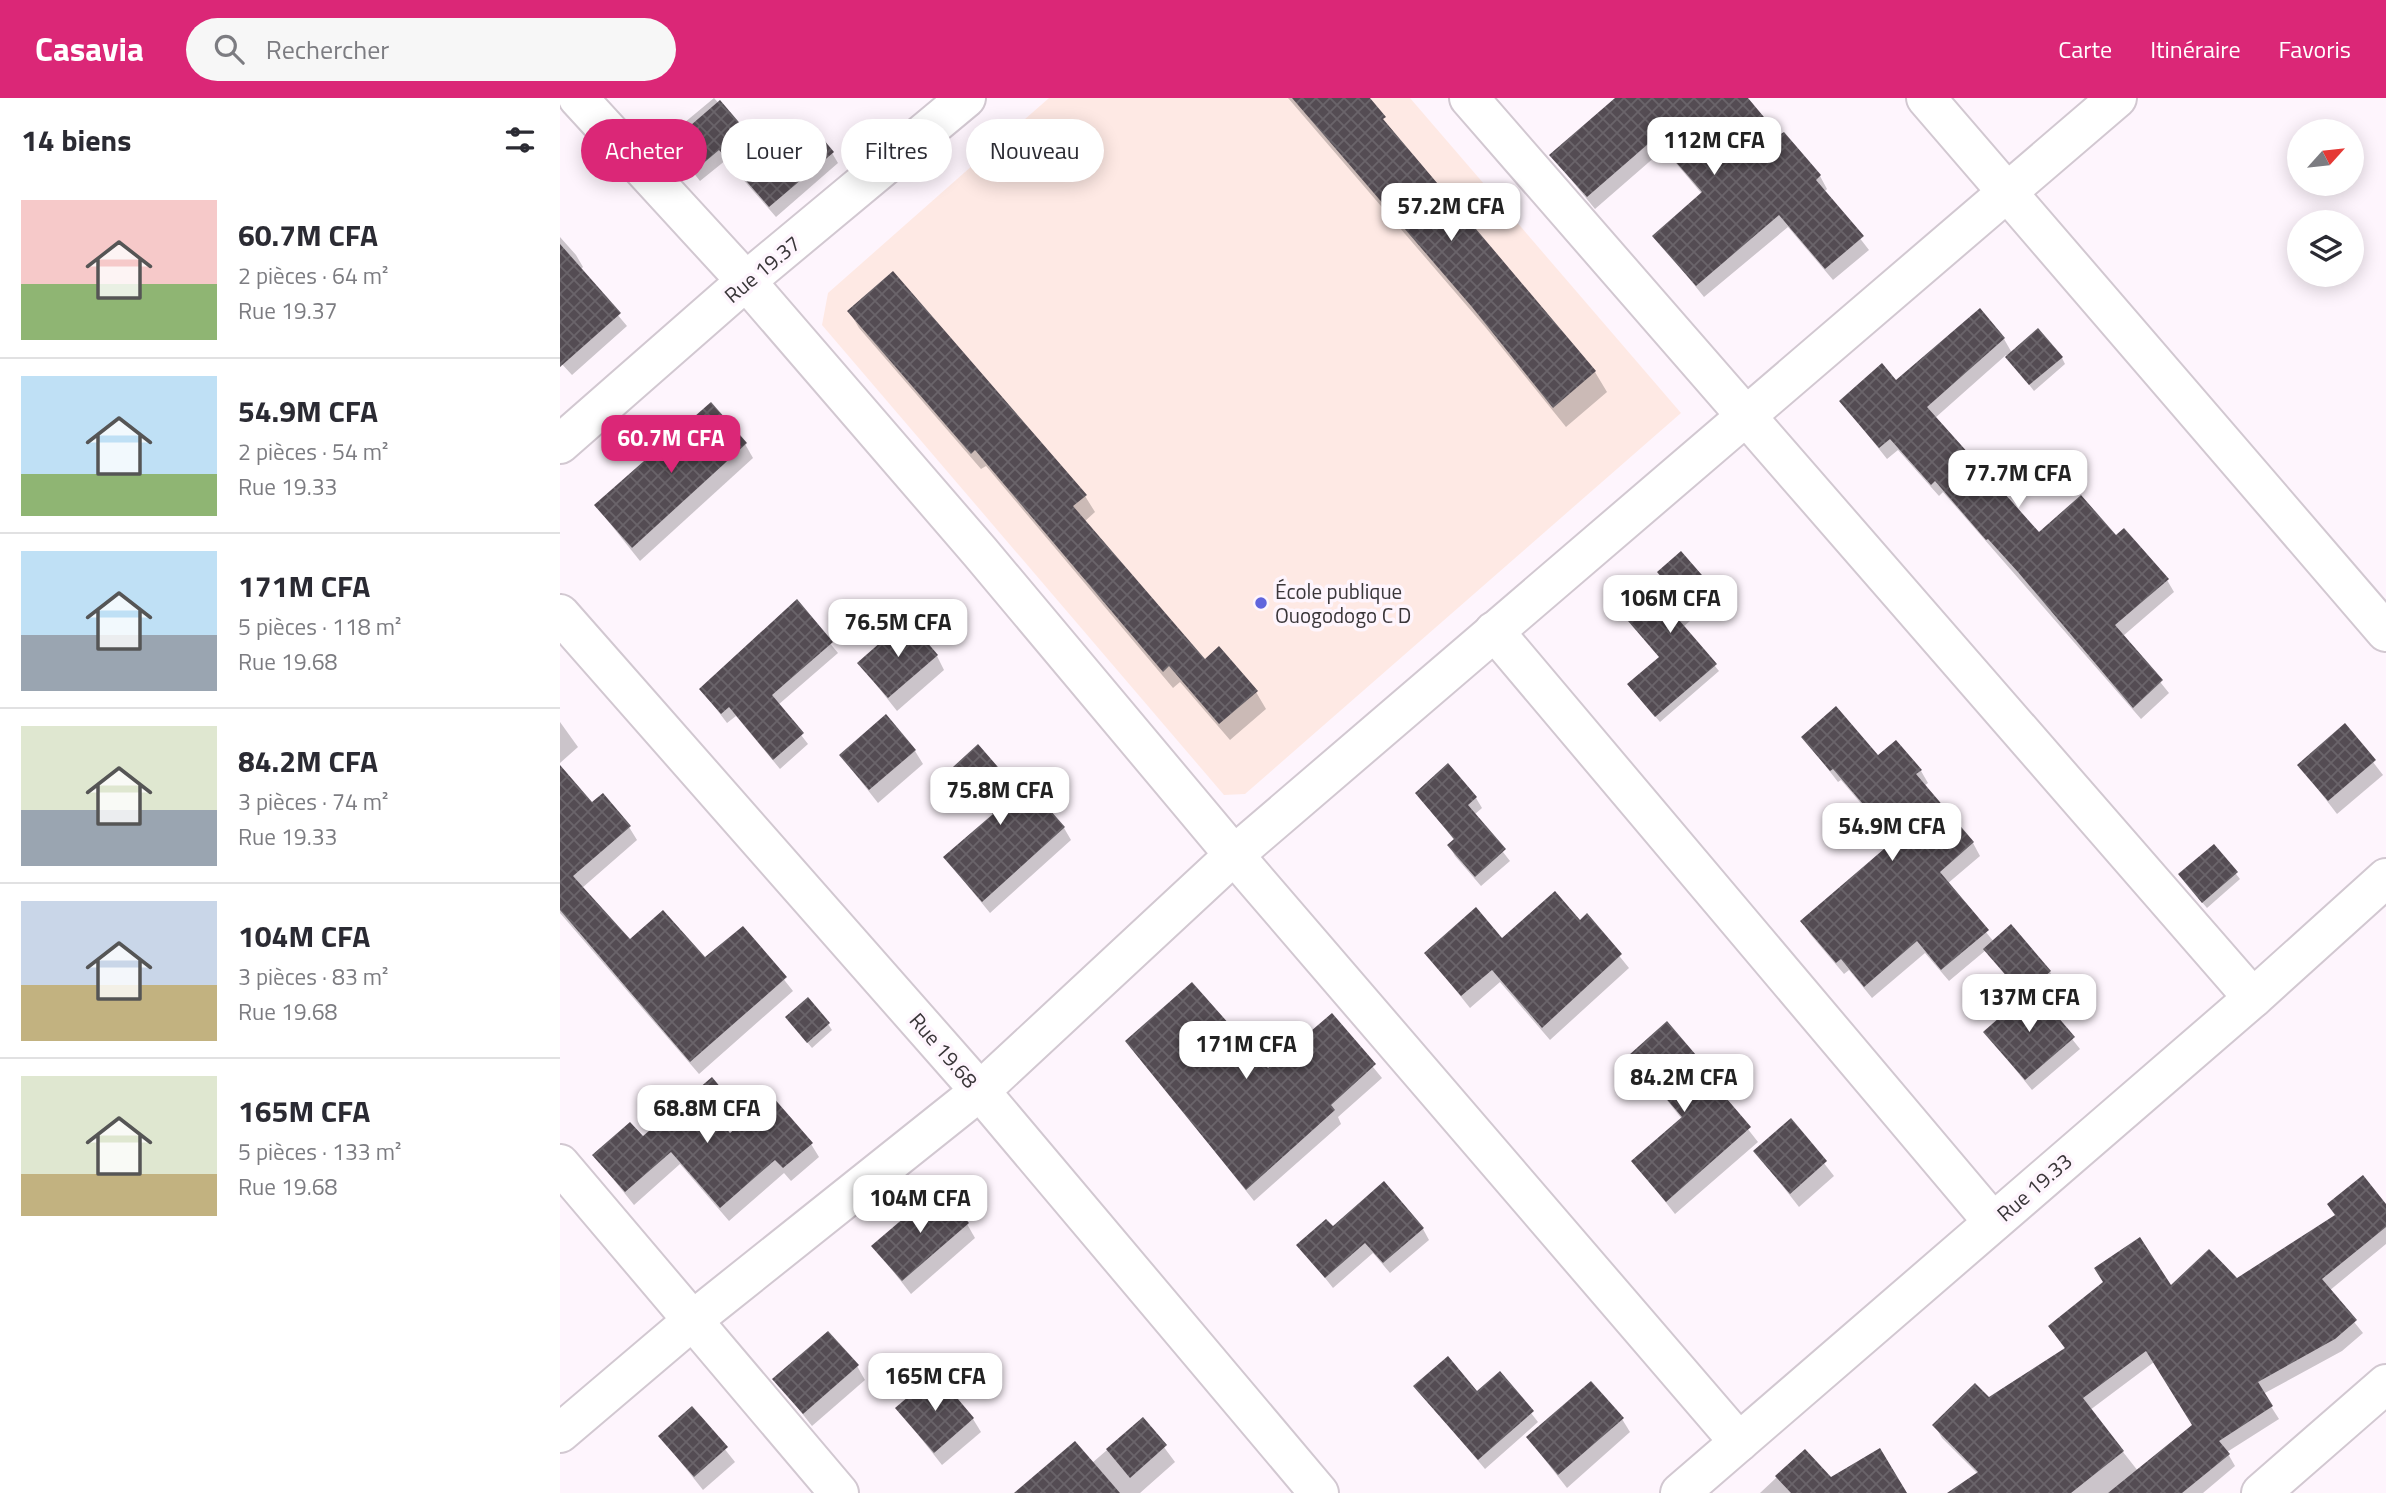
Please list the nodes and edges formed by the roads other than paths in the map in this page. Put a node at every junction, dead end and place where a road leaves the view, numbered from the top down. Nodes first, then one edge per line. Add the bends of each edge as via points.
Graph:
1 (578, 98) edge
2 (966, 98) edge
3 (1469, 98) edge
4 (1926, 98) edge
5 (2118, 98) edge
6 (2006, 193) junction
7 (746, 281) junction
8 (1746, 415) junction
9 (560, 444) edge
10 (560, 614) edge
11 (1494, 631) junction
12 (2386, 632) edge
13 (1234, 855) junction
14 (2386, 878) edge
15 (2253, 998) junction
16 (980, 1091) junction
17 (560, 1164) edge
18 (1993, 1222) junction
19 (693, 1320) junction
20 (2386, 1384) edge
21 (560, 1433) edge
22 (1739, 1442) junction
23 (839, 1493) edge
24 (1319, 1493) edge
25 (1680, 1493) edge
26 (2261, 1493) edge

1 - 7 street
2 - 7 street, Rue 19.37
3 - 8 street
4 - 6 street
5 - 6 street
6 - 8 street
6 - 12 street
7 - 9 street, Rue 19.37
7 - 13 street
8 - 11 street
8 - 15 street
10 - 16 street, Rue 19.68
11 - 13 street
11 - 18 street
13 - 16 street
13 - 22 street
14 - 15 street, Rue 19.33
15 - 18 street, Rue 19.33
16 - 19 street
16 - 24 street, Rue 19.68
17 - 19 street
18 - 22 street, Rue 19.33
19 - 21 street
19 - 23 street
20 - 26 street
22 - 25 street, Rue 19.33

